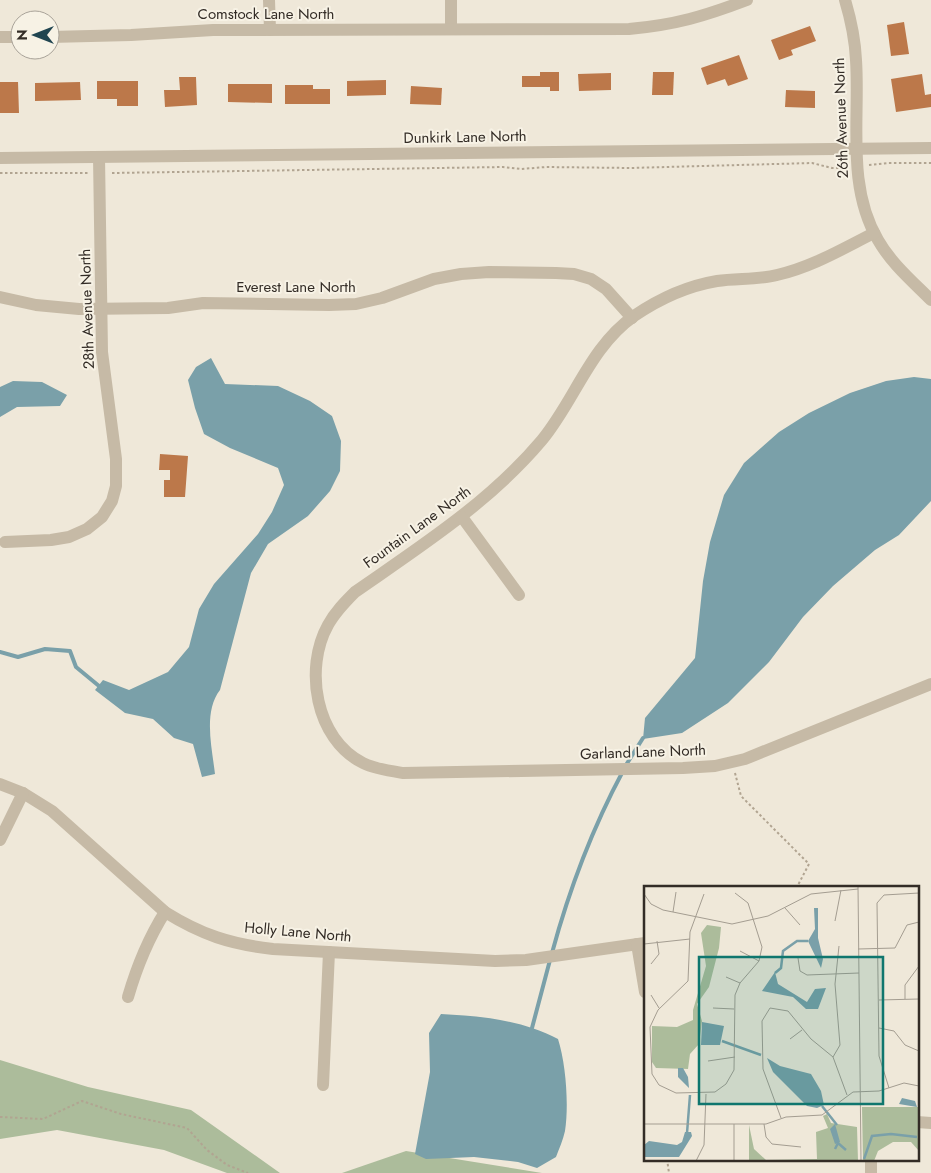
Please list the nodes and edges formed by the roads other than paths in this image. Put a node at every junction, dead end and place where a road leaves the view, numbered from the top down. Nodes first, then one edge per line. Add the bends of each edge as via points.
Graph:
1 (270, 0) edge
2 (451, 0) edge
3 (747, 0) edge
4 (845, 0) edge
5 (452, 29) junction
6 (270, 30) junction
7 (60, 37) edge
8 (858, 148) junction
9 (931, 148) edge
10 (99, 157) junction
11 (0, 158) edge
12 (874, 233) junction
13 (0, 297) edge
14 (930, 298) edge
15 (102, 309) junction
16 (632, 318) junction
17 (462, 517) junction
18 (4, 542) dead end
19 (519, 595) dead end
20 (931, 684) edge
21 (345, 751) joint
22 (0, 784) edge
23 (23, 793) junction
24 (0, 840) edge
25 (165, 912) junction
26 (641, 944) edge
27 (329, 952) junction
28 (644, 980) edge
29 (128, 997) dead end
30 (322, 1085) dead end
31 (918, 1122) edge
32 (931, 1123) edge
33 (872, 1160) edge
34 (871, 1173) edge

1 - 6 street
2 - 5 street
3 - 5 street, Comstock Lane North via 658,27
4 - 8 street, 26th Avenue North via 853,28 856,61
5 - 6 street, Comstock Lane North
6 - 7 street, Comstock Lane North
8 - 9 street, Dunkirk Lane North
8 - 10 street, Dunkirk Lane North
8 - 12 street, 26th Avenue North via 860,195
10 - 11 street, Dunkirk Lane North
10 - 15 street, 28th Avenue North
12 - 14 street, 26th Avenue North via 891,260
12 - 16 street, Fountain Lane North via 802,268 774,276 716,281 686,288
13 - 15 street, Everest Lane North via 57,308
15 - 16 street, Everest Lane North via 168,308 203,303 356,304 434,279 461,274 518,272 574,274 591,279
15 - 18 street, 28th Avenue North via 102,352 116,459 116,486 112,501 102,517 69,537
16 - 17 street, Fountain Lane North via 591,362 543,440
17 - 19 street
17 - 21 street, Fountain Lane North via 355,592 328,625 320,644 316,686 325,720
20 - 21 street, Garland Lane North via 745,759 714,766 403,773 382,770
22 - 23 street, Holly Lane North
23 - 24 street
23 - 25 street, Holly Lane North via 75,830
25 - 27 street, Holly Lane North via 213,937 242,945
25 - 29 street via 143,951
26 - 27 street, Holly Lane North via 526,960 495,961
26 - 28 street
27 - 30 street
31 - 32 street
33 - 34 street

